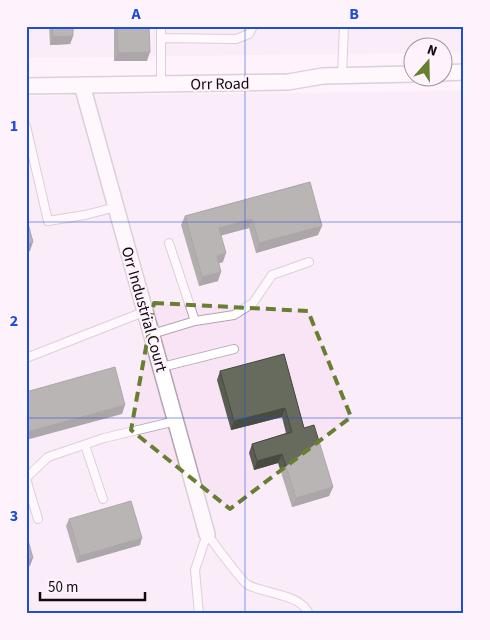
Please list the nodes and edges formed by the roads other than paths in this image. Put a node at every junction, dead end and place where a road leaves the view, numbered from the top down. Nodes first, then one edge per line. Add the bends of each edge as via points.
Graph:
1 (161, 26) edge
2 (253, 26) edge
3 (344, 26) edge
4 (161, 38) junction
5 (402, 74) edge
6 (342, 75) junction
7 (82, 84) junction
8 (161, 84) junction
9 (26, 86) edge
10 (26, 126) edge
11 (116, 208) junction
12 (169, 243) dead end
13 (309, 262) dead end
14 (146, 311) junction
15 (196, 321) junction
16 (152, 334) junction
17 (234, 349) dead end
18 (26, 358) edge
19 (162, 368) junction
20 (176, 421) junction
21 (85, 445) junction
22 (26, 478) edge
23 (102, 499) dead end
24 (38, 519) dead end
25 (207, 534) junction
26 (199, 614) edge
27 (309, 614) edge

1 - 4 lane
2 - 4 lane via 249,34 236,39
3 - 6 lane
4 - 8 lane
5 - 6 street, Orr Road
6 - 8 street, Orr Road via 288,82
7 - 8 street, Orr Road
7 - 9 street, Orr Road
7 - 11 street, Orr Industrial Court
10 - 11 lane via 48,221
11 - 14 street, Orr Industrial Court
12 - 15 lane
13 - 15 lane via 272,275 253,303 234,314
14 - 16 street, Orr Industrial Court
14 - 18 lane
15 - 16 lane
16 - 19 street, Orr Industrial Court
17 - 19 lane
19 - 20 street, Orr Industrial Court
20 - 21 lane
20 - 25 street, Orr Industrial Court
21 - 22 lane via 48,457
21 - 23 lane
22 - 24 lane
25 - 26 lane via 195,570
25 - 27 lane via 246,584 298,601

